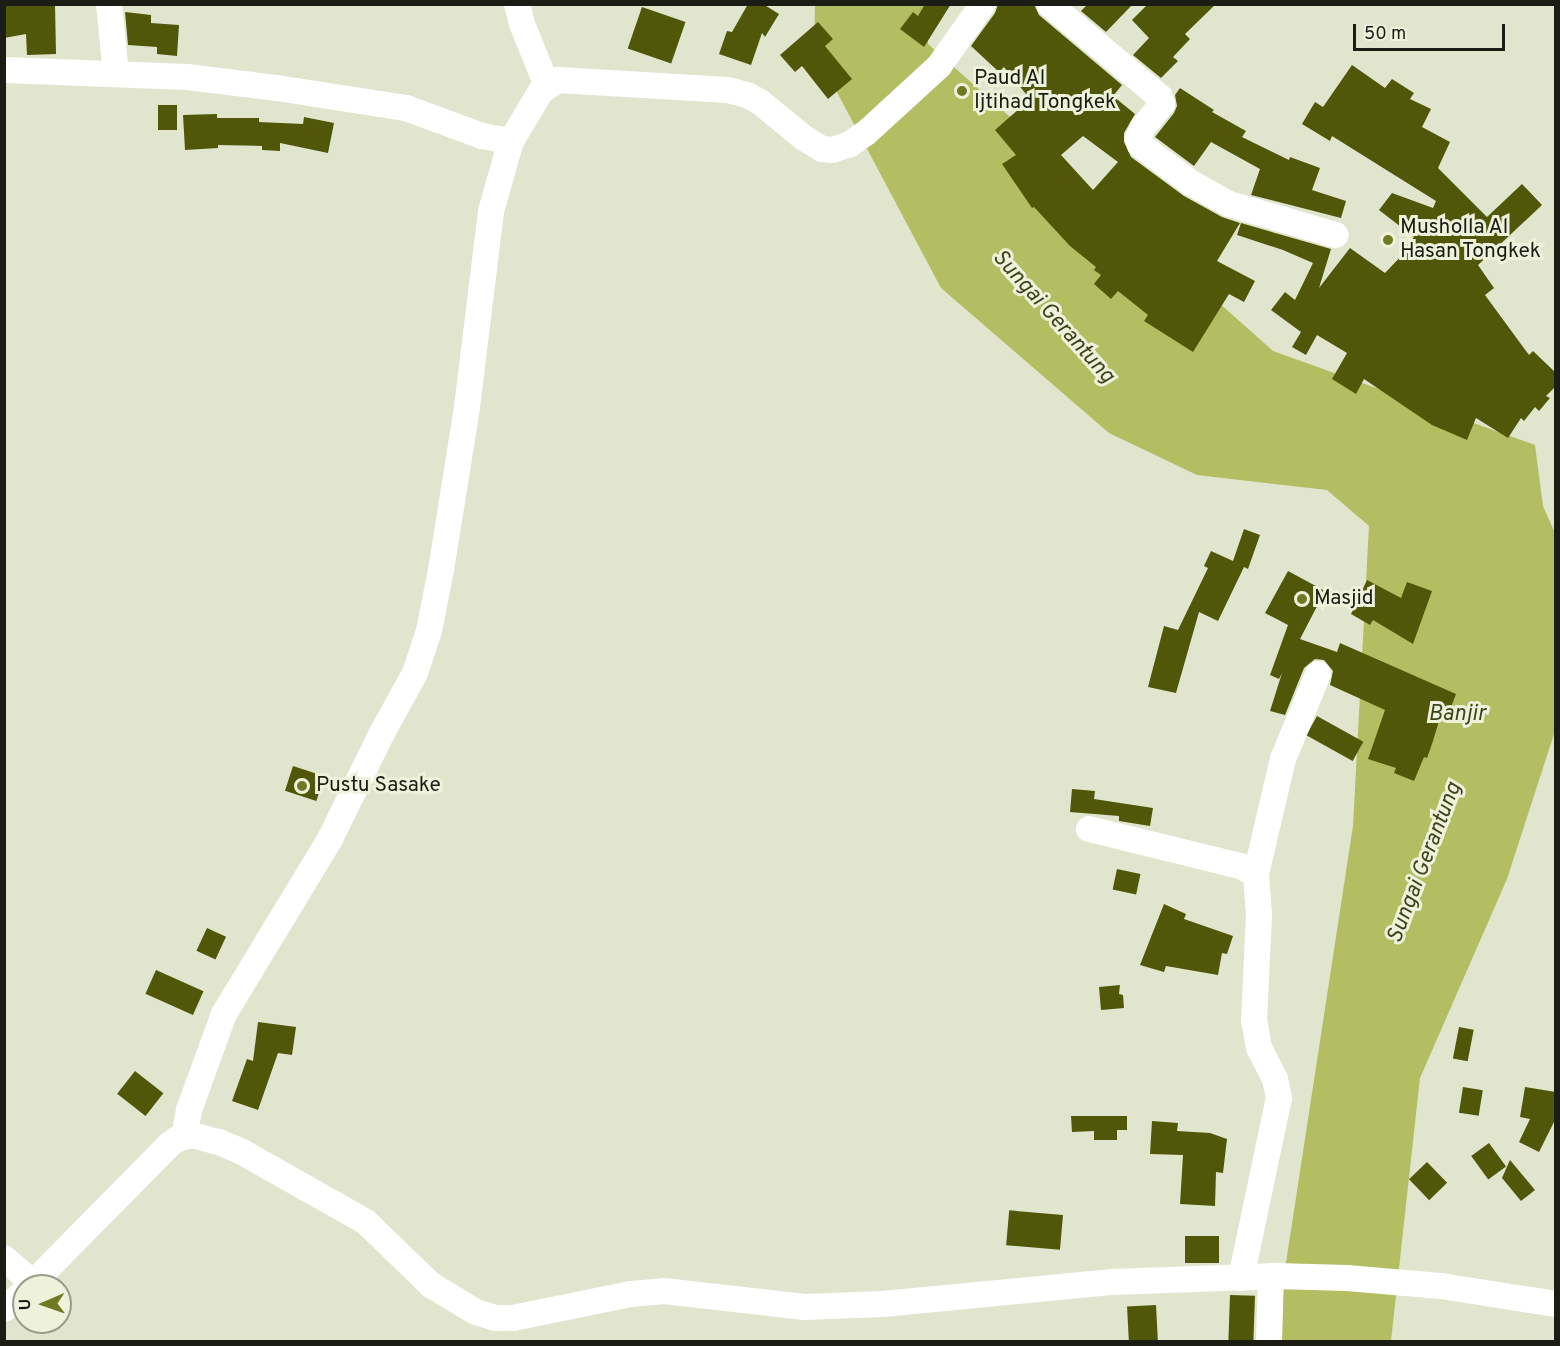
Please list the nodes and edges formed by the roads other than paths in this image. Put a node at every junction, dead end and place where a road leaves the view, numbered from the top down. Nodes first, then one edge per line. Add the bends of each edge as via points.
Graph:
1 (110, 4) edge
2 (517, 4) edge
3 (983, 4) edge
4 (1049, 4) edge
5 (4, 70) edge
6 (116, 74) junction
7 (547, 86) junction
8 (511, 141) junction
9 (1336, 235) dead end
10 (1318, 674) dead end
11 (1089, 829) dead end
12 (1256, 874) junction
13 (184, 1136) junction
14 (4, 1257) edge
15 (18, 1274) edge
16 (42, 1274) edge
17 (1273, 1276) junction
18 (1240, 1278) junction
19 (1556, 1304) edge
20 (1269, 1341) edge

1 - 6 street
2 - 7 street
3 - 7 street via 939,66 850,144 829,150 804,138 760,102 736,91 561,80
4 - 9 street via 1160,97 1162,104 1142,129 1140,145 1191,183 1229,204
5 - 6 street
6 - 8 street via 207,80 367,101 406,108 482,136
7 - 8 street
8 - 13 street via 487,230 441,570 429,630 415,673 333,834 224,1014 189,1110
10 - 12 street via 1283,759
11 - 12 street via 1240,866
12 - 18 street via 1254,1021 1259,1048 1275,1079 1279,1098
13 - 16 street via 169,1145
13 - 18 street via 219,1142 242,1152 366,1222 431,1285 476,1312 496,1318 664,1291 804,1307 883,1304 1113,1282
14 - 15 street
17 - 18 street
17 - 19 street via 1347,1278 1464,1289
17 - 20 street

